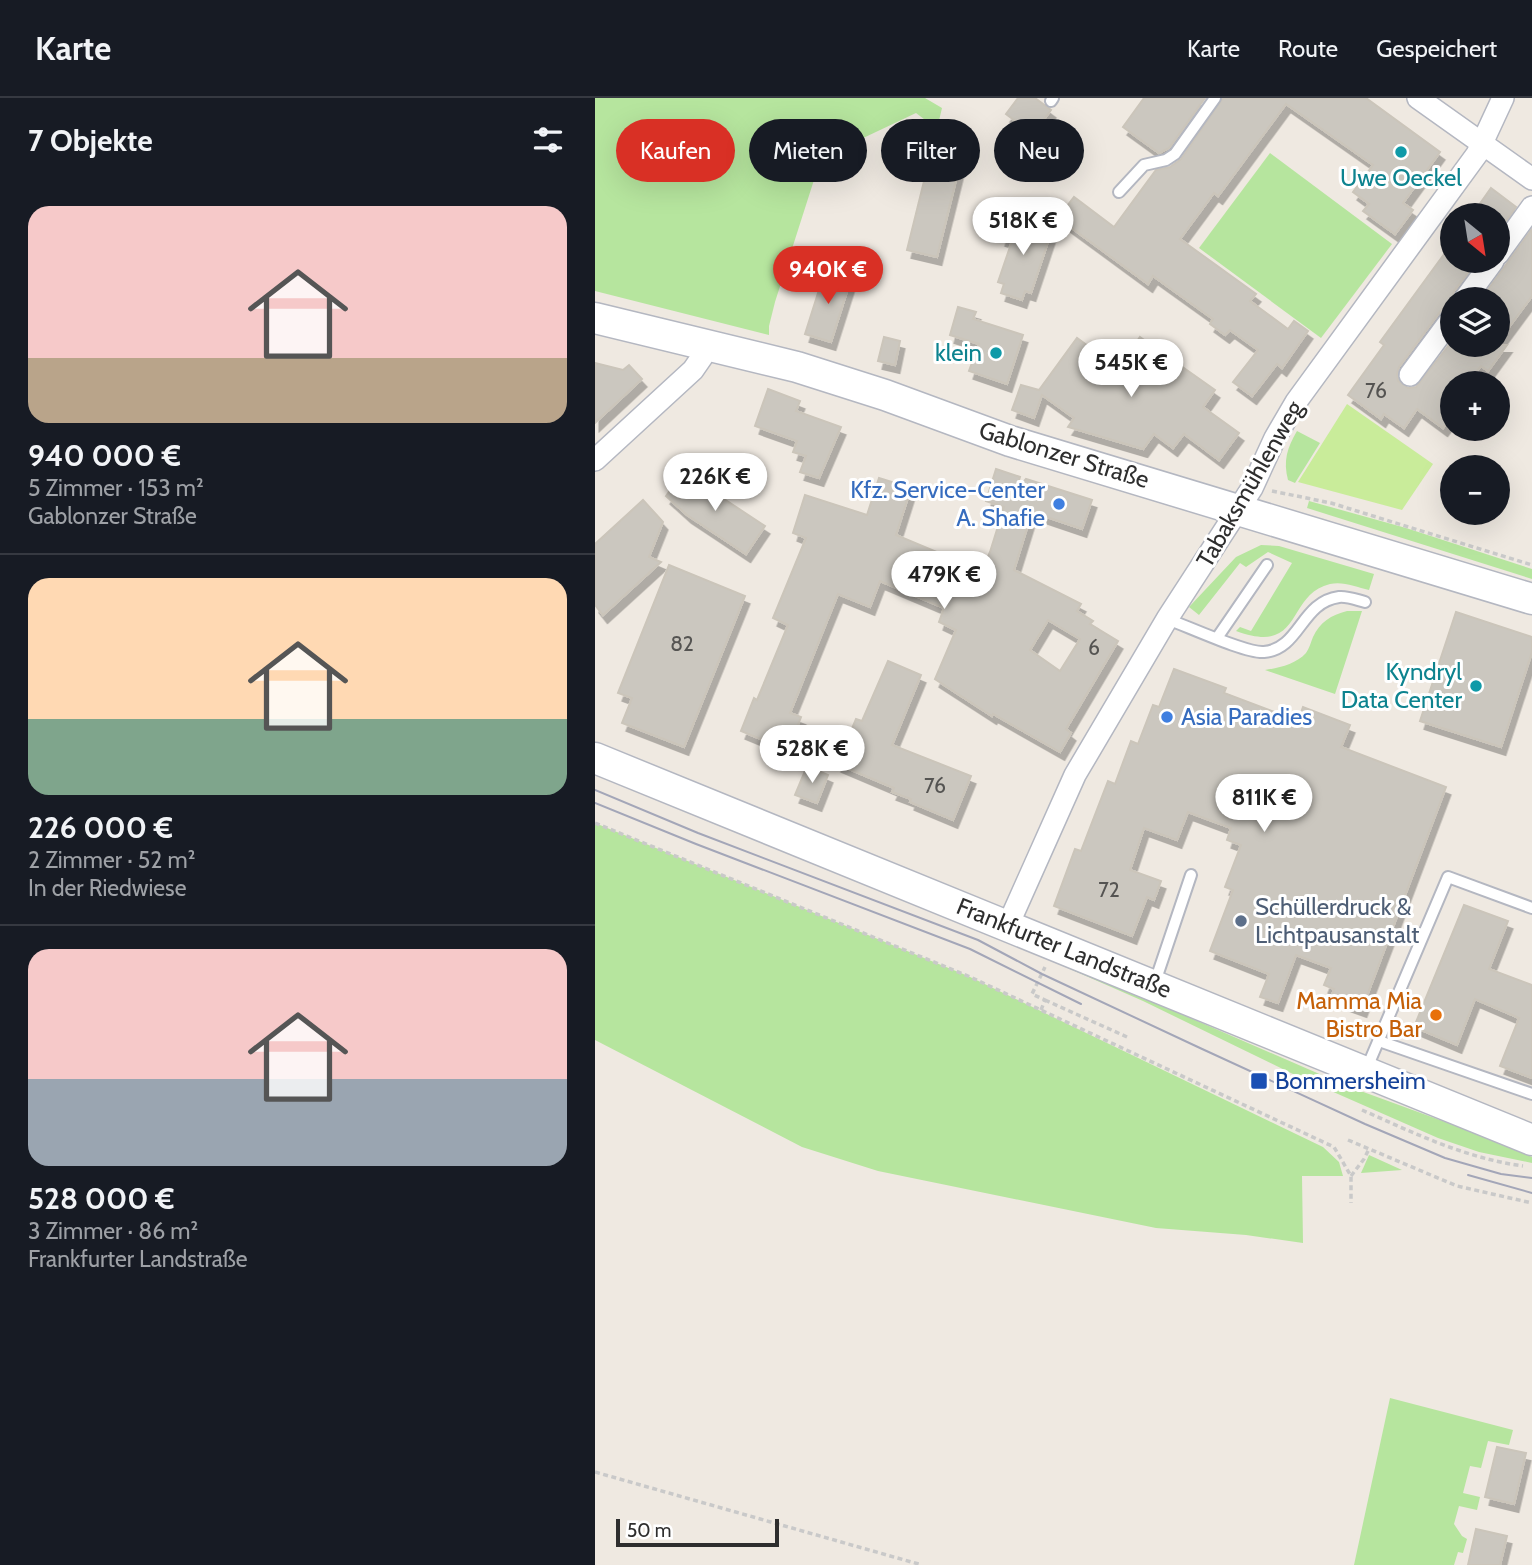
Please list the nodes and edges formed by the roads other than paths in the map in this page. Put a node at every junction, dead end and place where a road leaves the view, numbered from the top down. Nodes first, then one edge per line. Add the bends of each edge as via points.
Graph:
1 (1215, 98) edge
2 (1418, 98) edge
3 (1503, 98) edge
4 (1482, 143) junction
5 (1532, 179) edge
6 (1119, 192) dead end
7 (1532, 207) edge
8 (1510, 237) edge
9 (595, 318) edge
10 (1440, 335) edge
11 (707, 345) junction
12 (1410, 375) dead end
13 (595, 460) edge
14 (1239, 509) junction
15 (1267, 565) dead end
16 (1532, 599) edge
17 (1365, 602) dead end
18 (1167, 618) junction
19 (1217, 638) junction
20 (595, 758) edge
21 (1191, 875) dead end
22 (1532, 908) edge
23 (1008, 925) junction
24 (1154, 985) junction
25 (1379, 1041) junction
26 (1365, 1073) junction
27 (1532, 1094) edge
28 (1532, 1140) edge

1 - 6 lane via 1175,154 1144,165
2 - 4 street
3 - 4 street, Tabaksmühlenweg
4 - 5 street
4 - 14 street, Tabaksmühlenweg via 1296,402
7 - 8 street
9 - 11 main road, Gablonzer Straße
10 - 12 street
11 - 13 street via 693,369
11 - 14 main road, Gablonzer Straße via 797,367 1010,441
14 - 16 main road, Gablonzer Straße
14 - 18 street, Tabaksmühlenweg
15 - 19 lane
17 - 19 lane via 1341,596 1322,601 1293,637 1264,652
18 - 19 lane
18 - 23 street, Tabaksmühlenweg via 1075,775
20 - 23 main road, Frankfurter Landstraße
21 - 24 lane
22 - 25 lane via 1448,877
23 - 24 main road, Frankfurter Landstraße
24 - 26 main road, Frankfurter Landstraße
25 - 26 lane
25 - 27 lane
26 - 28 main road, Frankfurter Landstraße

